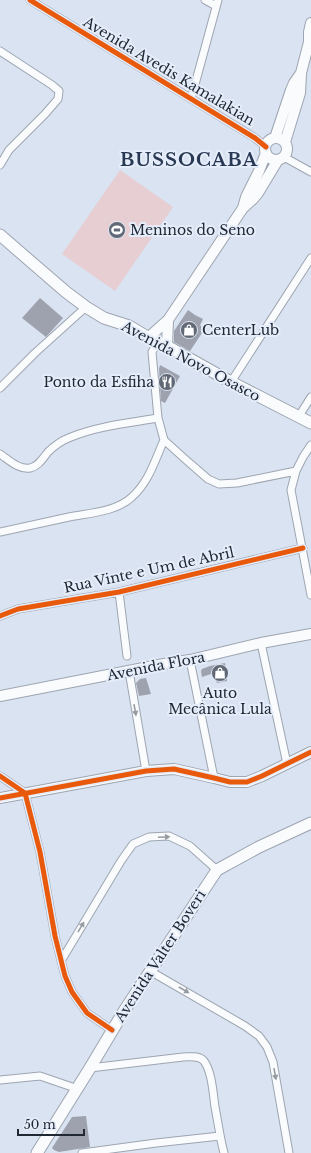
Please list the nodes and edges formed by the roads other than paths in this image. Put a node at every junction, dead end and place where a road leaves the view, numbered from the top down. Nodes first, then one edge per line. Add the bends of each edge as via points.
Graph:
1 (30, 0) edge
2 (205, 0) edge
3 (217, 3) edge
4 (311, 23) edge
5 (310, 41) edge
6 (0, 51) edge
7 (308, 58) edge
8 (301, 73) junction
9 (191, 98) junction
10 (287, 100) junction
11 (297, 104) junction
12 (283, 113) junction
13 (293, 117) junction
14 (269, 145) junction
15 (283, 153) junction
16 (0, 164) edge
17 (309, 170) edge
18 (259, 171) junction
19 (268, 176) junction
20 (243, 208) junction
21 (0, 235) edge
22 (311, 258) edge
23 (86, 307) junction
24 (168, 320) junction
25 (158, 341) junction
26 (231, 382) junction
27 (0, 388) edge
28 (311, 397) edge
29 (298, 416) junction
30 (158, 418) junction
31 (311, 423) edge
32 (164, 440) junction
33 (311, 445) edge
34 (0, 454) edge
35 (296, 471) junction
36 (0, 526) edge
37 (10, 530) junction
38 (0, 532) edge
39 (303, 548) junction
40 (119, 592) junction
41 (311, 595) edge
42 (0, 616) edge
43 (311, 634) edge
44 (262, 643) junction
45 (127, 656) dead end
46 (190, 660) junction
47 (129, 671) junction
48 (0, 696) edge
49 (311, 752) edge
50 (287, 764) junction
51 (146, 771) junction
52 (0, 776) edge
53 (214, 778) junction
54 (25, 793) junction
55 (0, 798) edge
56 (311, 823) edge
57 (217, 870) junction
58 (61, 960) junction
59 (150, 971) junction
60 (112, 1030) junction
61 (90, 1068) junction
62 (0, 1080) edge
63 (78, 1088) junction
64 (220, 1136) junction
65 (37, 1153) edge
66 (82, 1153) edge
67 (224, 1153) edge
68 (289, 1153) edge

1 - 9 street, Avenida Avedis Kamalakian
2 - 3 street
3 - 9 street
4 - 5 street
5 - 7 street
6 - 16 street via 59,91 58,99 9,150
7 - 8 street
8 - 10 street
8 - 11 street
9 - 14 street, Avenida Avedis Kamalakian
10 - 11 street
10 - 12 street
11 - 13 street
12 - 13 street
12 - 14 street
13 - 15 street
14 - 15 street via 271,158
14 - 15 street via 282,140
14 - 18 street
15 - 17 street
15 - 19 street
18 - 19 street
18 - 20 street
19 - 20 street via 253,199
20 - 24 street
21 - 23 main road, Avenida Novo Osasco
22 - 26 street
23 - 25 main road, Avenida Novo Osasco via 104,318 129,326
23 - 27 street
24 - 25 street
24 - 25 street
25 - 26 main road, Avenida Novo Osasco
25 - 30 street via 152,352
26 - 29 main road, Avenida Novo Osasco
28 - 29 street
29 - 31 main road, Avenida Novo Osasco
30 - 32 street
30 - 34 street via 70,437 49,451 34,467 21,467
32 - 35 street via 208,479 219,484 237,483
32 - 37 street via 151,473 132,497 121,505
33 - 35 street
35 - 39 street via 291,490
36 - 37 street
37 - 38 street
39 - 40 street, Rua Vinte e Um de Abril
39 - 41 street
40 - 42 street, Rua Vinte e Um de Abril via 18,609
40 - 45 street
43 - 44 street, Avenida Flora
44 - 46 street, Avenida Flora
44 - 50 street
46 - 47 street, Avenida Flora
46 - 53 street
47 - 48 street, Avenida Flora
47 -> 51 street
49 - 50 street
50 - 53 street via 247,782 230,782
51 - 53 street via 174,769
51 - 54 street
52 - 54 street
54 - 55 street
54 - 58 street via 40,852
56 - 57 main road, Avenida Valter Boveri
58 -> 57 street via 133,844 149,837 169,836 190,846
57 - 59 main road, Avenida Valter Boveri
58 - 60 street via 72,992 87,1013
59 - 60 main road, Avenida Valter Boveri
59 -> 68 street via 245,1026 259,1036 268,1047
60 - 61 main road, Avenida Valter Boveri
61 - 63 main road, Avenida Valter Boveri
61 - 64 street via 183,1057 197,1057 203,1060 212,1083
62 - 63 street via 40,1076
63 - 65 main road, Avenida Valter Boveri
64 - 66 street
64 - 67 street

